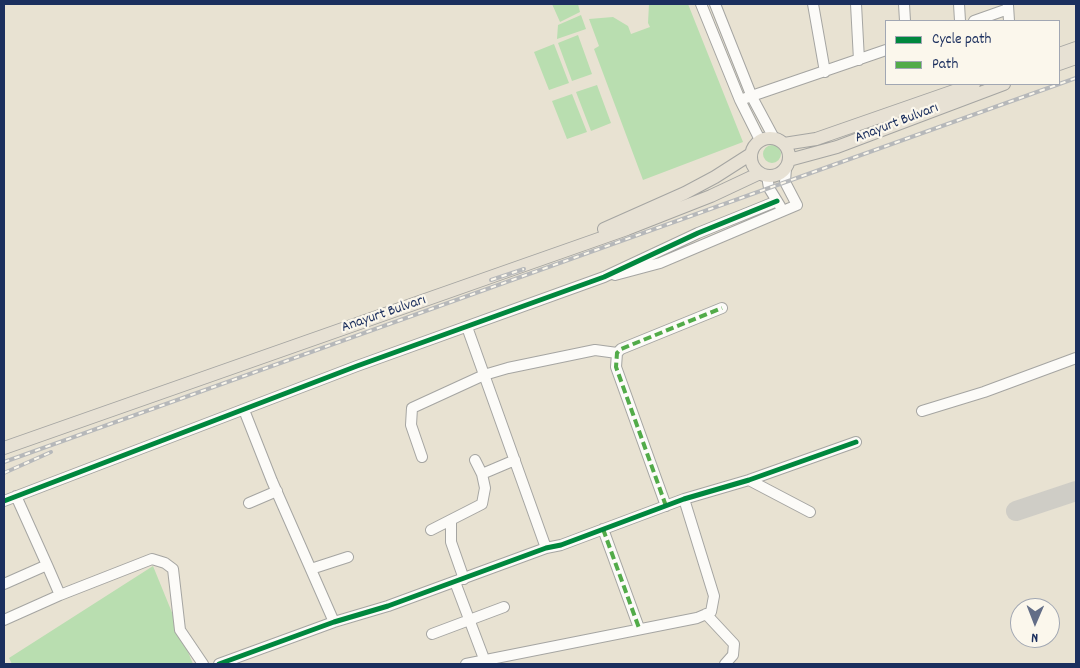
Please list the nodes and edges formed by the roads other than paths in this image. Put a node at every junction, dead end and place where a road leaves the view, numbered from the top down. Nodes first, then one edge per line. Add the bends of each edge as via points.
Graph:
1 (701, 4) edge
2 (714, 4) edge
3 (813, 4) edge
4 (856, 4) edge
5 (904, 4) edge
6 (959, 4) edge
7 (1008, 7) edge
8 (905, 20) edge
9 (960, 20) edge
10 (976, 20) edge
11 (1009, 20) edge
12 (1076, 48) edge
13 (885, 50) edge
14 (1060, 54) edge
15 (1076, 58) edge
16 (859, 60) junction
17 (1060, 64) edge
18 (825, 72) junction
19 (971, 85) edge
20 (1001, 85) edge
21 (752, 97) junction
22 (740, 100) junction
23 (760, 140) junction
24 (779, 141) junction
25 (751, 154) junction
26 (787, 164) junction
27 (763, 174) junction
28 (777, 201) junction
29 (785, 212) junction
30 (604, 277) junction
31 (722, 308) dead end
32 (467, 327) junction
33 (617, 353) junction
34 (1076, 358) edge
35 (484, 375) junction
36 (244, 410) junction
37 (922, 411) dead end
38 (4, 439) edge
39 (856, 442) dead end
40 (4, 448) edge
41 (422, 457) dead end
42 (475, 460) dead end
43 (515, 460) junction
44 (482, 474) junction
45 (749, 480) junction
46 (277, 491) junction
47 (16, 496) junction
48 (684, 499) junction
49 (4, 501) edge
50 (249, 503) dead end
51 (666, 506) junction
52 (810, 512) dead end
53 (451, 520) junction
54 (603, 529) junction
55 (431, 530) dead end
56 (546, 548) junction
57 (348, 557) dead end
58 (47, 565) junction
59 (311, 569) junction
60 (459, 580) junction
61 (4, 584) edge
62 (60, 595) junction
63 (504, 607) dead end
64 (706, 614) junction
65 (4, 620) edge
66 (468, 620) junction
67 (334, 622) junction
68 (639, 628) junction
69 (432, 634) dead end
70 (486, 663) edge
71 (203, 664) edge
72 (219, 664) edge
73 (466, 664) edge
74 (725, 664) edge

1 - 22 street
2 - 21 street
3 - 18 street
4 - 16 street
5 - 8 street
6 - 9 street
7 - 10 street
7 - 11 street
12 - 14 main road
13 - 16 street
15 - 17 main road
16 - 18 street
18 - 21 street
19 - 24 main road, Anayurt Bulvarı via 816,139
20 - 26 main road, Anayurt Bulvarı
21 - 22 street
21 - 24 street
22 - 23 street
23 - 24 main road
23 - 25 main road
24 - 26 main road via 788,151
25 - 27 main road via 752,164
25 - 38 main road, Anayurt Bulvarı via 685,193 583,238
26 - 27 main road via 778,174
26 - 29 street via 785,182 797,205
27 - 28 street
27 - 40 main road, Anayurt Bulvarı via 627,229
28 - 29 street
28 - 30 street
29 - 30 street via 660,263
30 - 32 street
31 - 33 street
32 - 35 street
32 - 36 street
33 - 35 street via 595,350
33 - 51 street via 616,367
34 - 37 street
35 - 41 street via 412,408 411,425
35 - 43 street
36 - 46 street
36 - 47 street
39 - 45 street
42 - 44 street
43 - 44 street
43 - 56 street
44 - 53 street via 485,488 482,504
45 - 48 street
45 - 52 street
46 - 50 street
46 - 59 street
47 - 49 street
47 - 58 street
48 - 51 street
48 - 64 street via 714,596 711,612
51 - 54 street
53 - 55 street
53 - 60 street via 451,542
54 - 56 street
54 - 68 street
56 - 60 street
57 - 59 street
58 - 61 street
58 - 62 street
59 - 67 street
60 - 66 street
60 - 67 street
62 - 65 street
62 - 71 street via 152,559 166,563 175,579 180,630
63 - 66 street
64 - 68 street
64 - 74 street via 734,644 733,655
66 - 69 street
66 - 70 street
67 - 72 street
68 - 70 street
70 - 73 street

